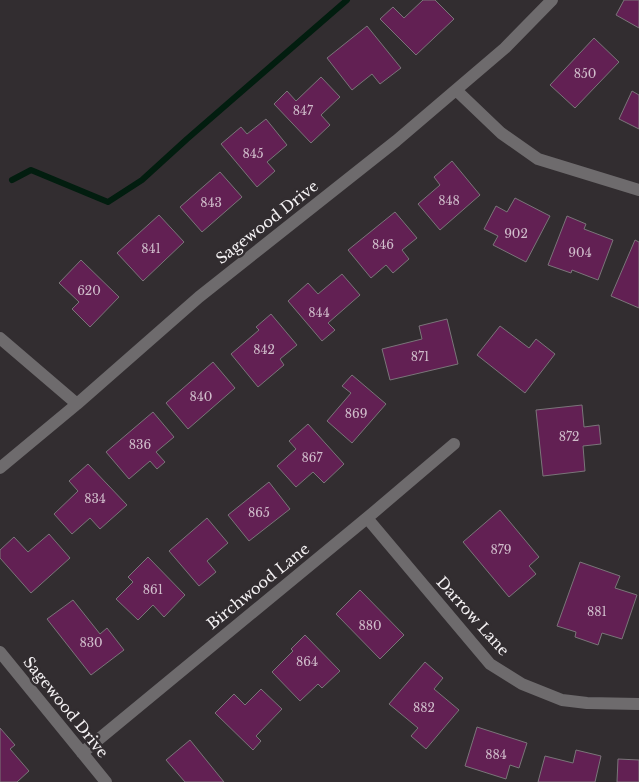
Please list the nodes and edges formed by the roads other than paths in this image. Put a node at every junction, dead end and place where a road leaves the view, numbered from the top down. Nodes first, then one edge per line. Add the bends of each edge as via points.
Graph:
1 (552, 0) edge
2 (456, 90) junction
3 (639, 190) edge
4 (0, 338) edge
5 (77, 404) junction
6 (454, 444) dead end
7 (0, 468) edge
8 (367, 518) junction
9 (0, 652) edge
10 (639, 704) edge
11 (82, 753) junction
12 (106, 782) edge

1 - 2 street, Sagewood Drive via 505,48
2 - 3 street via 501,133 538,158
2 - 5 street, Sagewood Drive via 199,297
4 - 5 street
5 - 7 street, Sagewood Drive
6 - 8 street, Birchwood Lane
8 - 10 street, Darrow Lane via 490,664 522,684 562,700
8 - 11 street, Birchwood Lane
9 - 11 street, Sagewood Drive
11 - 12 street, Sagewood Drive

